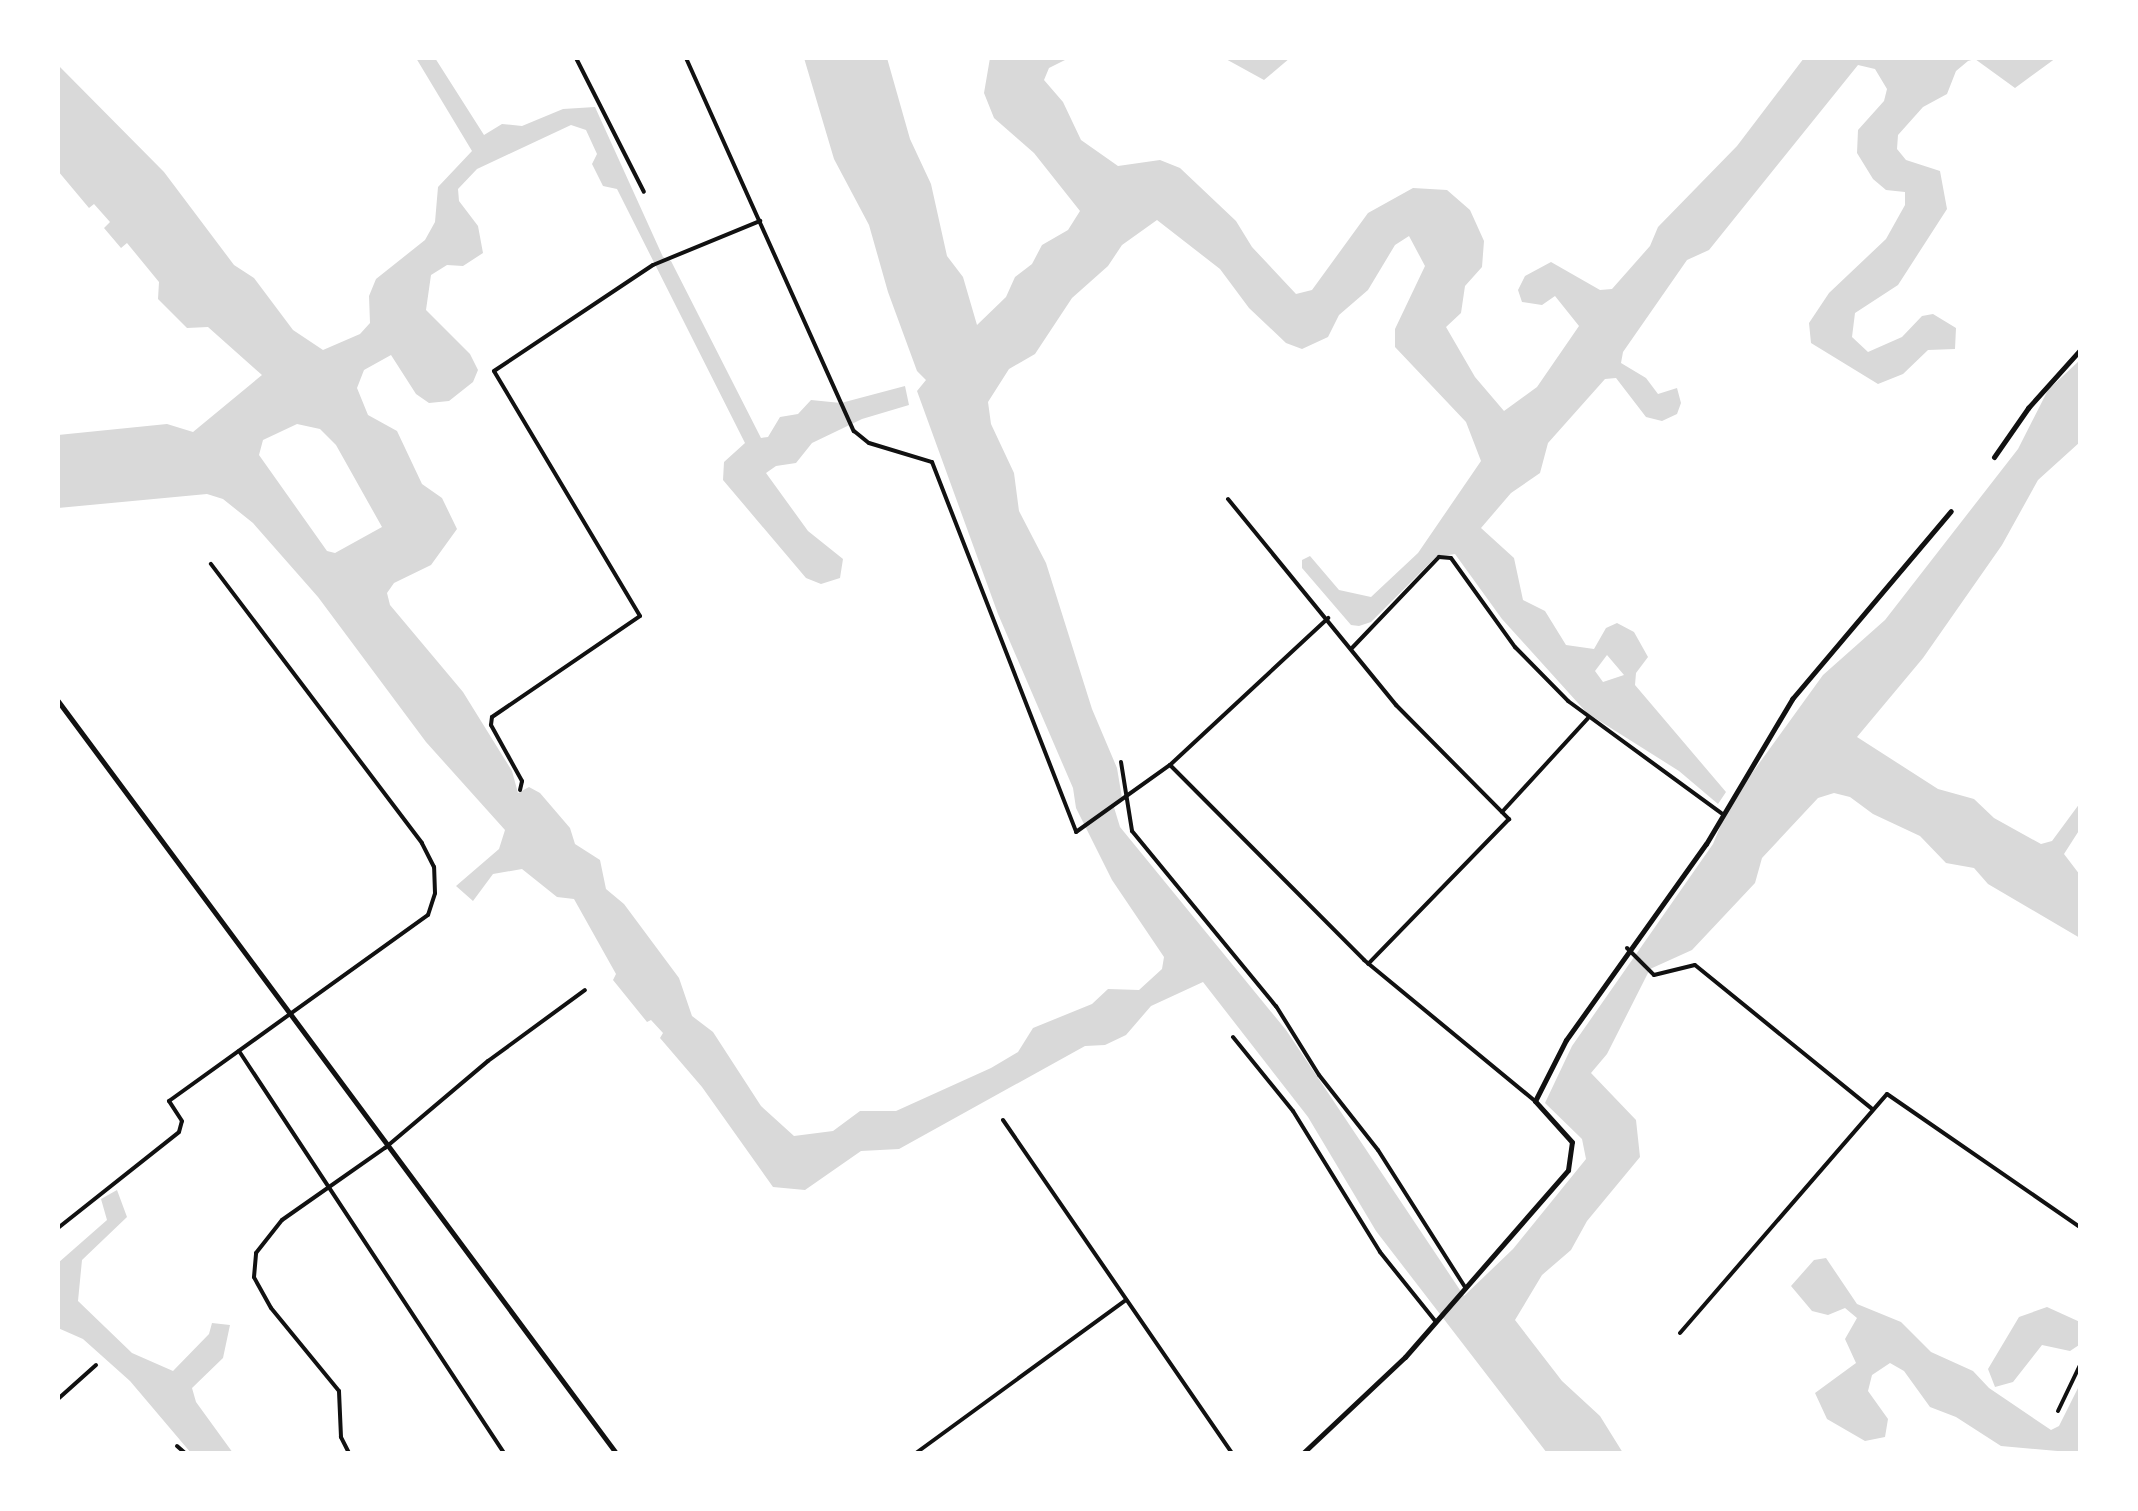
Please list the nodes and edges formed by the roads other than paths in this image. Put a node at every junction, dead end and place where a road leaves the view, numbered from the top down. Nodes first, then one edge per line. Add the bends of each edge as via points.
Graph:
1 (576, 58) edge
2 (686, 58) edge
3 (644, 192) dead end
4 (760, 221) junction
5 (2080, 350) edge
6 (1994, 457) dead end
7 (1228, 499) dead end
8 (1951, 511) dead end
9 (211, 564) dead end
10 (1328, 618) junction
11 (1352, 648) junction
12 (58, 701) edge
13 (1588, 718) junction
14 (1121, 762) dead end
15 (1170, 765) junction
16 (520, 790) dead end
17 (1129, 798) junction
18 (1502, 812) junction
19 (1721, 813) junction
20 (1629, 950) junction
21 (1368, 964) junction
22 (585, 990) dead end
23 (287, 1015) junction
24 (1233, 1037) dead end
25 (238, 1051) junction
26 (1535, 1101) junction
27 (1871, 1108) junction
28 (1003, 1120) dead end
29 (385, 1148) junction
30 (330, 1184) junction
31 (2080, 1227) edge
32 (58, 1228) edge
33 (1465, 1291) junction
34 (1126, 1300) junction
35 (1437, 1321) junction
36 (1680, 1333) dead end
37 (96, 1365) dead end
38 (2080, 1365) edge
39 (58, 1399) edge
40 (2058, 1411) dead end
41 (177, 1446) dead end
42 (185, 1453) edge
43 (349, 1453) edge
44 (504, 1453) edge
45 (616, 1453) edge
46 (916, 1453) edge
47 (1232, 1453) edge
48 (1303, 1453) edge

1 - 3 street
2 - 4 street
4 - 16 street via 653,265 494,371 640,616 492,717 491,725 522,781
4 - 17 street via 851,425 869,443 932,462 1076,832
5 - 6 street via 2028,408
7 - 10 street
8 - 19 street via 1792,699
9 - 23 street via 422,843 436,876 428,915
10 - 11 street
10 - 15 street
11 - 13 street via 1375,628 1397,596 1439,557 1448,556 1472,581 1515,647
11 - 18 street via 1430,743
12 - 23 street
13 - 18 street
13 - 19 street
14 - 17 street
15 - 17 street
15 - 21 street
17 - 33 street via 1126,816 1132,831 1276,1006
18 - 21 street via 1509,819
19 - 20 street via 1706,844
20 - 26 street via 1566,1040
20 - 27 street via 1652,973 1695,965
21 - 26 street
22 - 29 street via 488,1061
23 - 25 street
23 - 29 street
24 - 35 street via 1293,1111 1380,1252
25 - 30 street
25 - 32 street via 169,1101 182,1121 179,1132
26 - 33 street via 1572,1142 1573,1162
27 - 31 street via 1892,1094
27 - 36 street
28 - 34 street
29 - 30 street
29 - 45 street
30 - 43 street via 274,1228 256,1253 253,1273 271,1308 339,1391 341,1437
30 - 44 street
33 - 35 street
34 - 46 street
34 - 47 street
35 - 48 street
37 - 39 street
38 - 40 street
41 - 42 street

